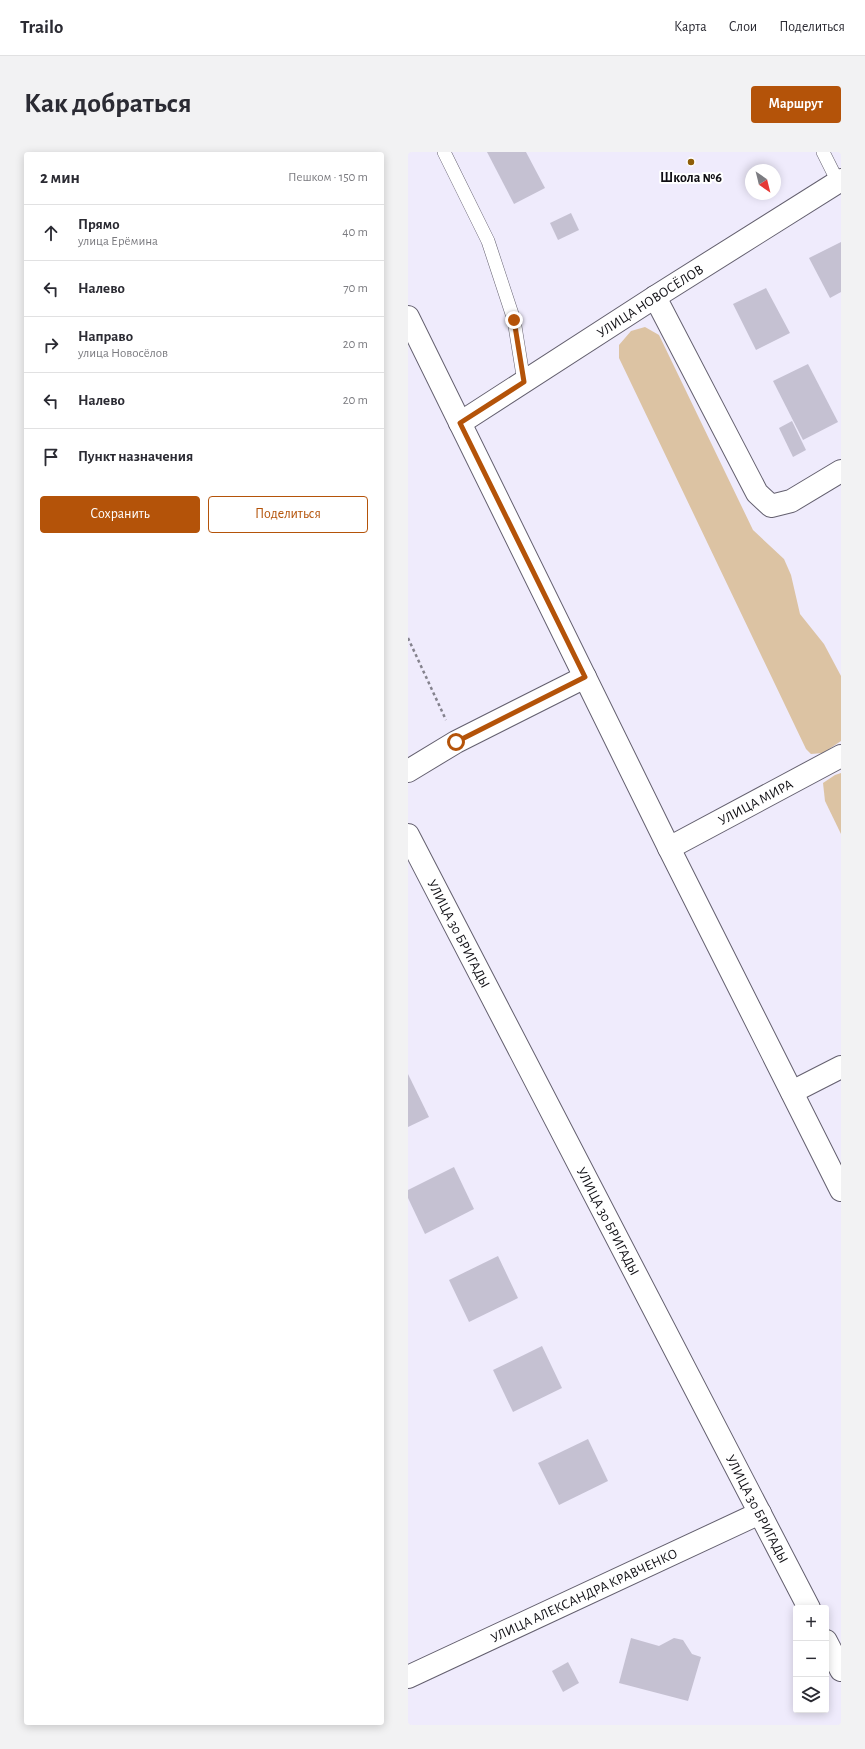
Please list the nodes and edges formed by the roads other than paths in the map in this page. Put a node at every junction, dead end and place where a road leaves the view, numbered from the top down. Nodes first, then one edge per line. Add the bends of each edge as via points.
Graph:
1 (444, 152) edge
2 (823, 152) edge
3 (840, 181) edge
4 (655, 297) junction
5 (408, 317) edge
6 (413, 341) edge
7 (524, 382) junction
8 (460, 423) junction
9 (841, 471) edge
10 (585, 677) junction
11 (841, 756) edge
12 (408, 771) edge
13 (408, 835) edge
14 (669, 848) junction
15 (841, 1067) edge
16 (792, 1092) junction
17 (841, 1190) edge
18 (760, 1513) junction
19 (807, 1605) edge
20 (829, 1647) edge
21 (841, 1670) edge
22 (408, 1677) edge

1 - 7 lane via 488,241 514,320
2 - 3 lane
3 - 4 street, УЛИЦА НОВОСЁЛОВ
4 - 7 street, УЛИЦА НОВОСЁЛОВ
4 - 9 street via 757,493 771,506 791,501
5 - 6 street
6 - 8 street
7 - 8 street, УЛИЦА НОВОСЁЛОВ
8 - 10 street
10 - 12 street via 456,742
10 - 14 street
11 - 14 street, УЛИЦА МИРА
13 - 18 street, УЛИЦА 30 БРИГАДЫ
14 - 16 street
15 - 16 street
16 - 17 street
18 - 19 street, УЛИЦА 30 БРИГАДЫ
18 - 22 street, УЛИЦА АЛЕКСАНДРА КРАВЧЕНКО
20 - 21 street

